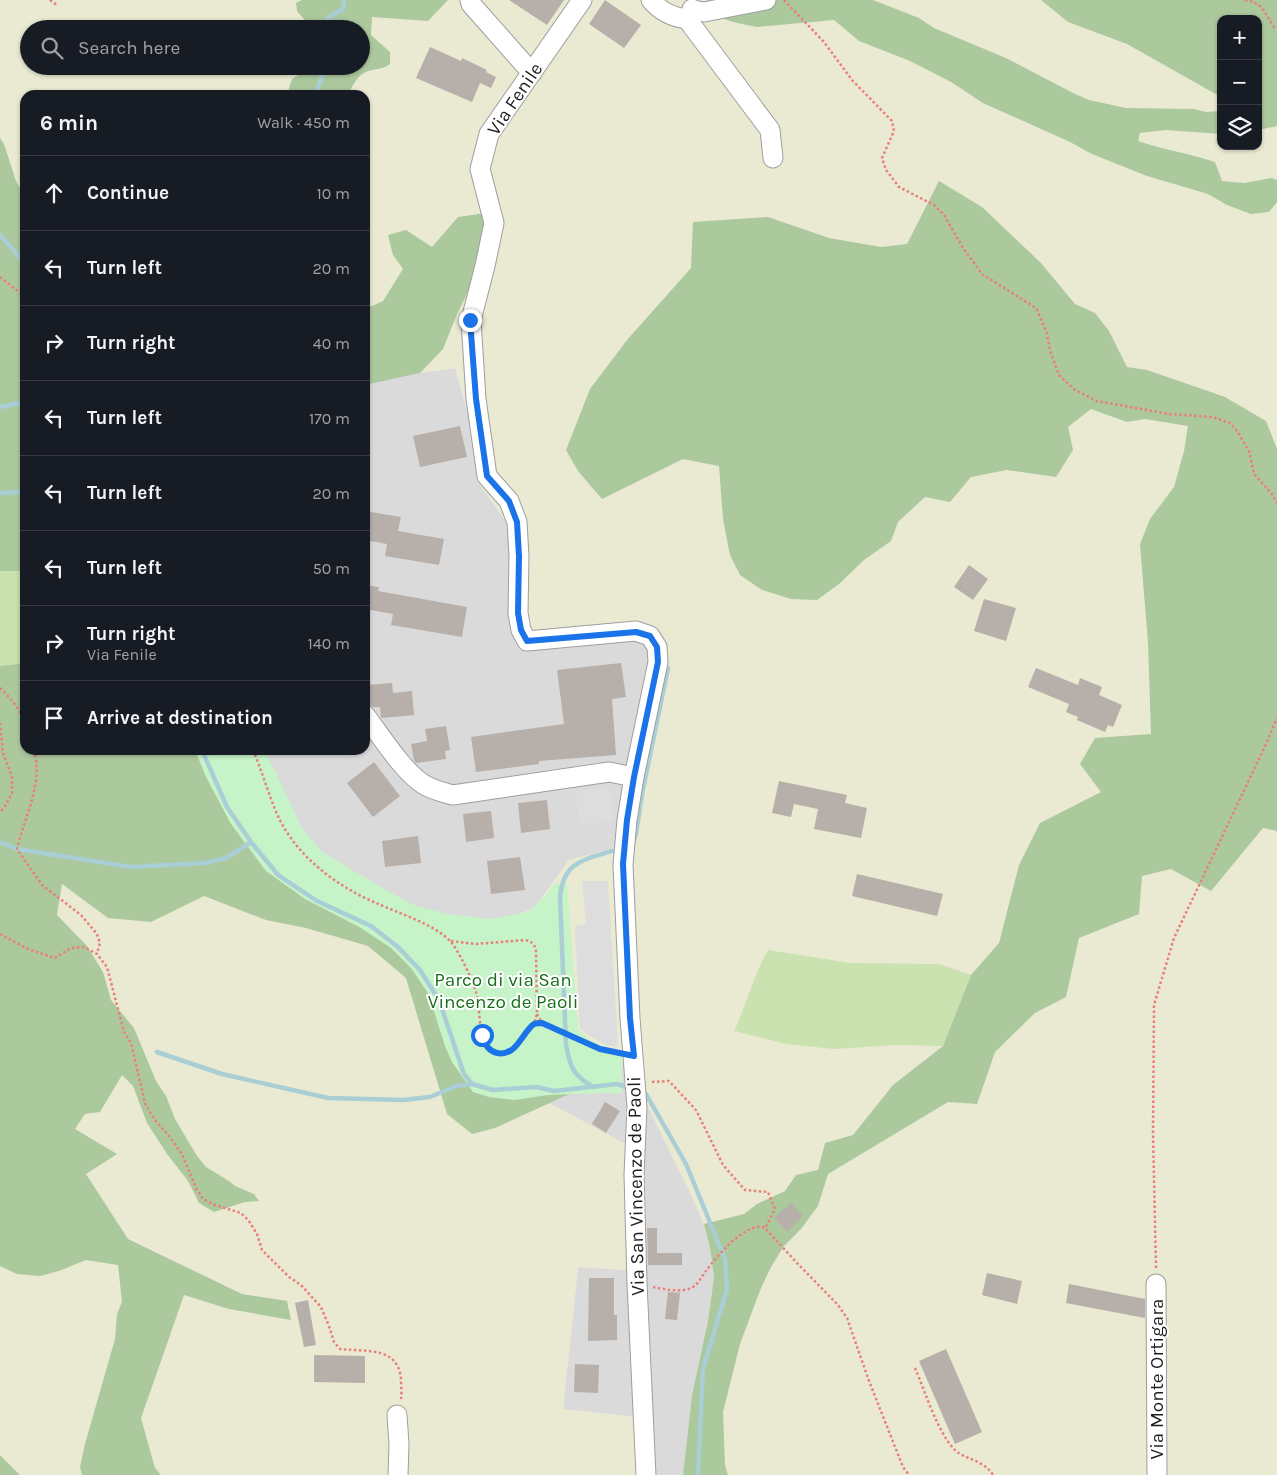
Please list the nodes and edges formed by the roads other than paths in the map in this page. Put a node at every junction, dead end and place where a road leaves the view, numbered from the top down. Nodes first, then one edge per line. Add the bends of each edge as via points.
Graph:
1 (470, 0) edge
2 (582, 0) edge
3 (651, 0) edge
4 (766, 0) edge
5 (690, 10) edge
6 (532, 73) junction
7 (773, 158) dead end
8 (527, 641) joint
9 (370, 722) edge
10 (634, 777) junction
11 (1156, 1284) road end
12 (397, 1415) road end
13 (398, 1475) edge
14 (646, 1475) edge
15 (1157, 1475) edge

1 - 6 street
2 - 6 street, Via Fenile
3 - 5 street via 673,18
4 - 5 street via 704,12
5 - 7 street via 770,130
6 - 8 street, Via Fenile via 489,134 480,169 494,223 470,320 476,399 487,476 509,501 517,522 518,613
8 - 10 street, Via San Vincenzo de Paoli via 636,632 650,636 657,647 658,662
9 - 10 street via 409,773 438,792 453,795 608,772
10 - 14 street, Via San Vincenzo de Paoli via 623,864 634,1056 637,1283
11 - 15 street, Via Monte Ortigara
12 - 13 street

